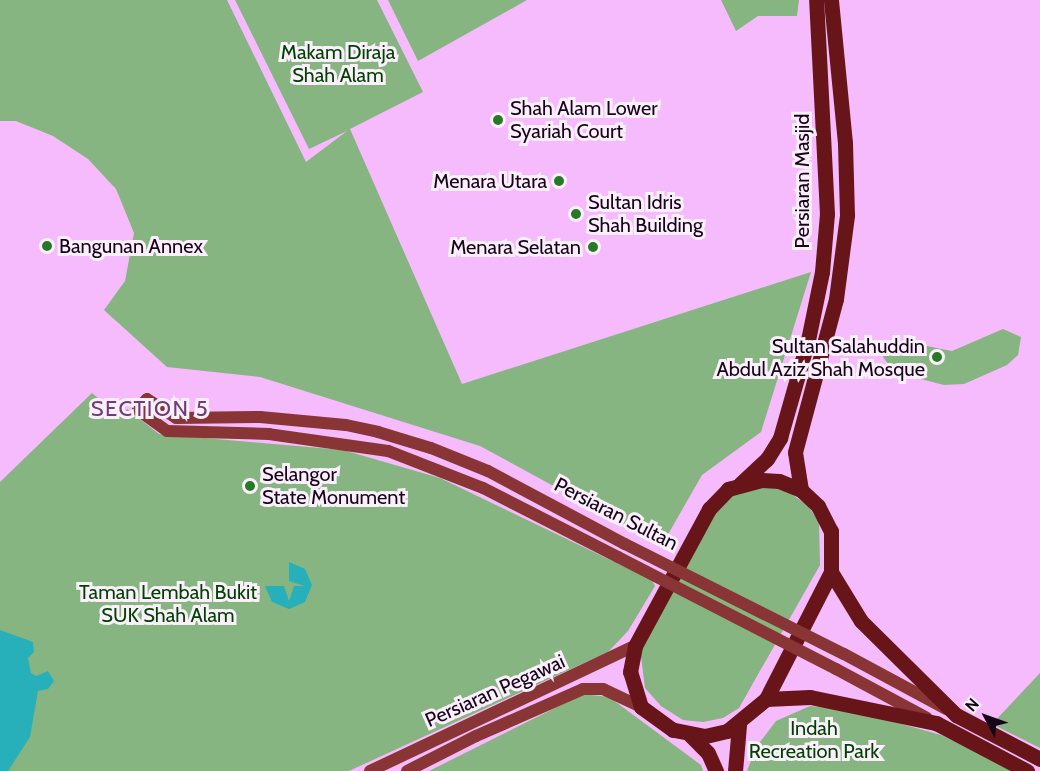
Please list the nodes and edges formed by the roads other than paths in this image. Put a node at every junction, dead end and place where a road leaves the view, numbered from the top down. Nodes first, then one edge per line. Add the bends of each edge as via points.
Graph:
1 (816, 0) edge
2 (831, 0) edge
3 (740, 484) junction
4 (801, 490) junction
5 (831, 572) junction
6 (635, 646) junction
7 (766, 699) junction
8 (641, 706) junction
9 (956, 715) junction
10 (936, 723) junction
11 (739, 725) junction
12 (690, 735) junction
13 (1040, 759) edge
14 (370, 771) edge
15 (407, 771) edge
16 (716, 771) edge
17 (735, 771) edge
18 (1027, 771) edge

1 - 3 main road, Persiaran Masjid via 827,214 822,273 780,438 767,459
2 - 4 main road, Persiaran Masjid via 845,143 847,214 836,299 795,452
3 - 4 main road via 779,481
3 - 6 main road, Persiaran Masjid via 728,489 709,509
4 - 5 main road via 818,506 831,531
5 - 7 main road
5 - 9 main road via 861,621
6 - 8 main road via 630,672
6 - 14 street, Persiaran Pegawai
7 - 10 main road via 810,697
7 - 11 main road
8 - 12 main road via 673,730
8 - 15 street, Persiaran Pegawai via 603,689 583,689
9 - 10 street, Persiaran Sultan, bridge via 488,471 431,448 346,425 260,417 176,418 147,399 138,410 167,431 269,434 388,451 483,488
9 - 13 main road, Persiaran Sultan
10 - 18 main road, Persiaran Sultan
11 - 12 main road via 720,733
11 - 17 main road
12 - 16 main road via 708,753

